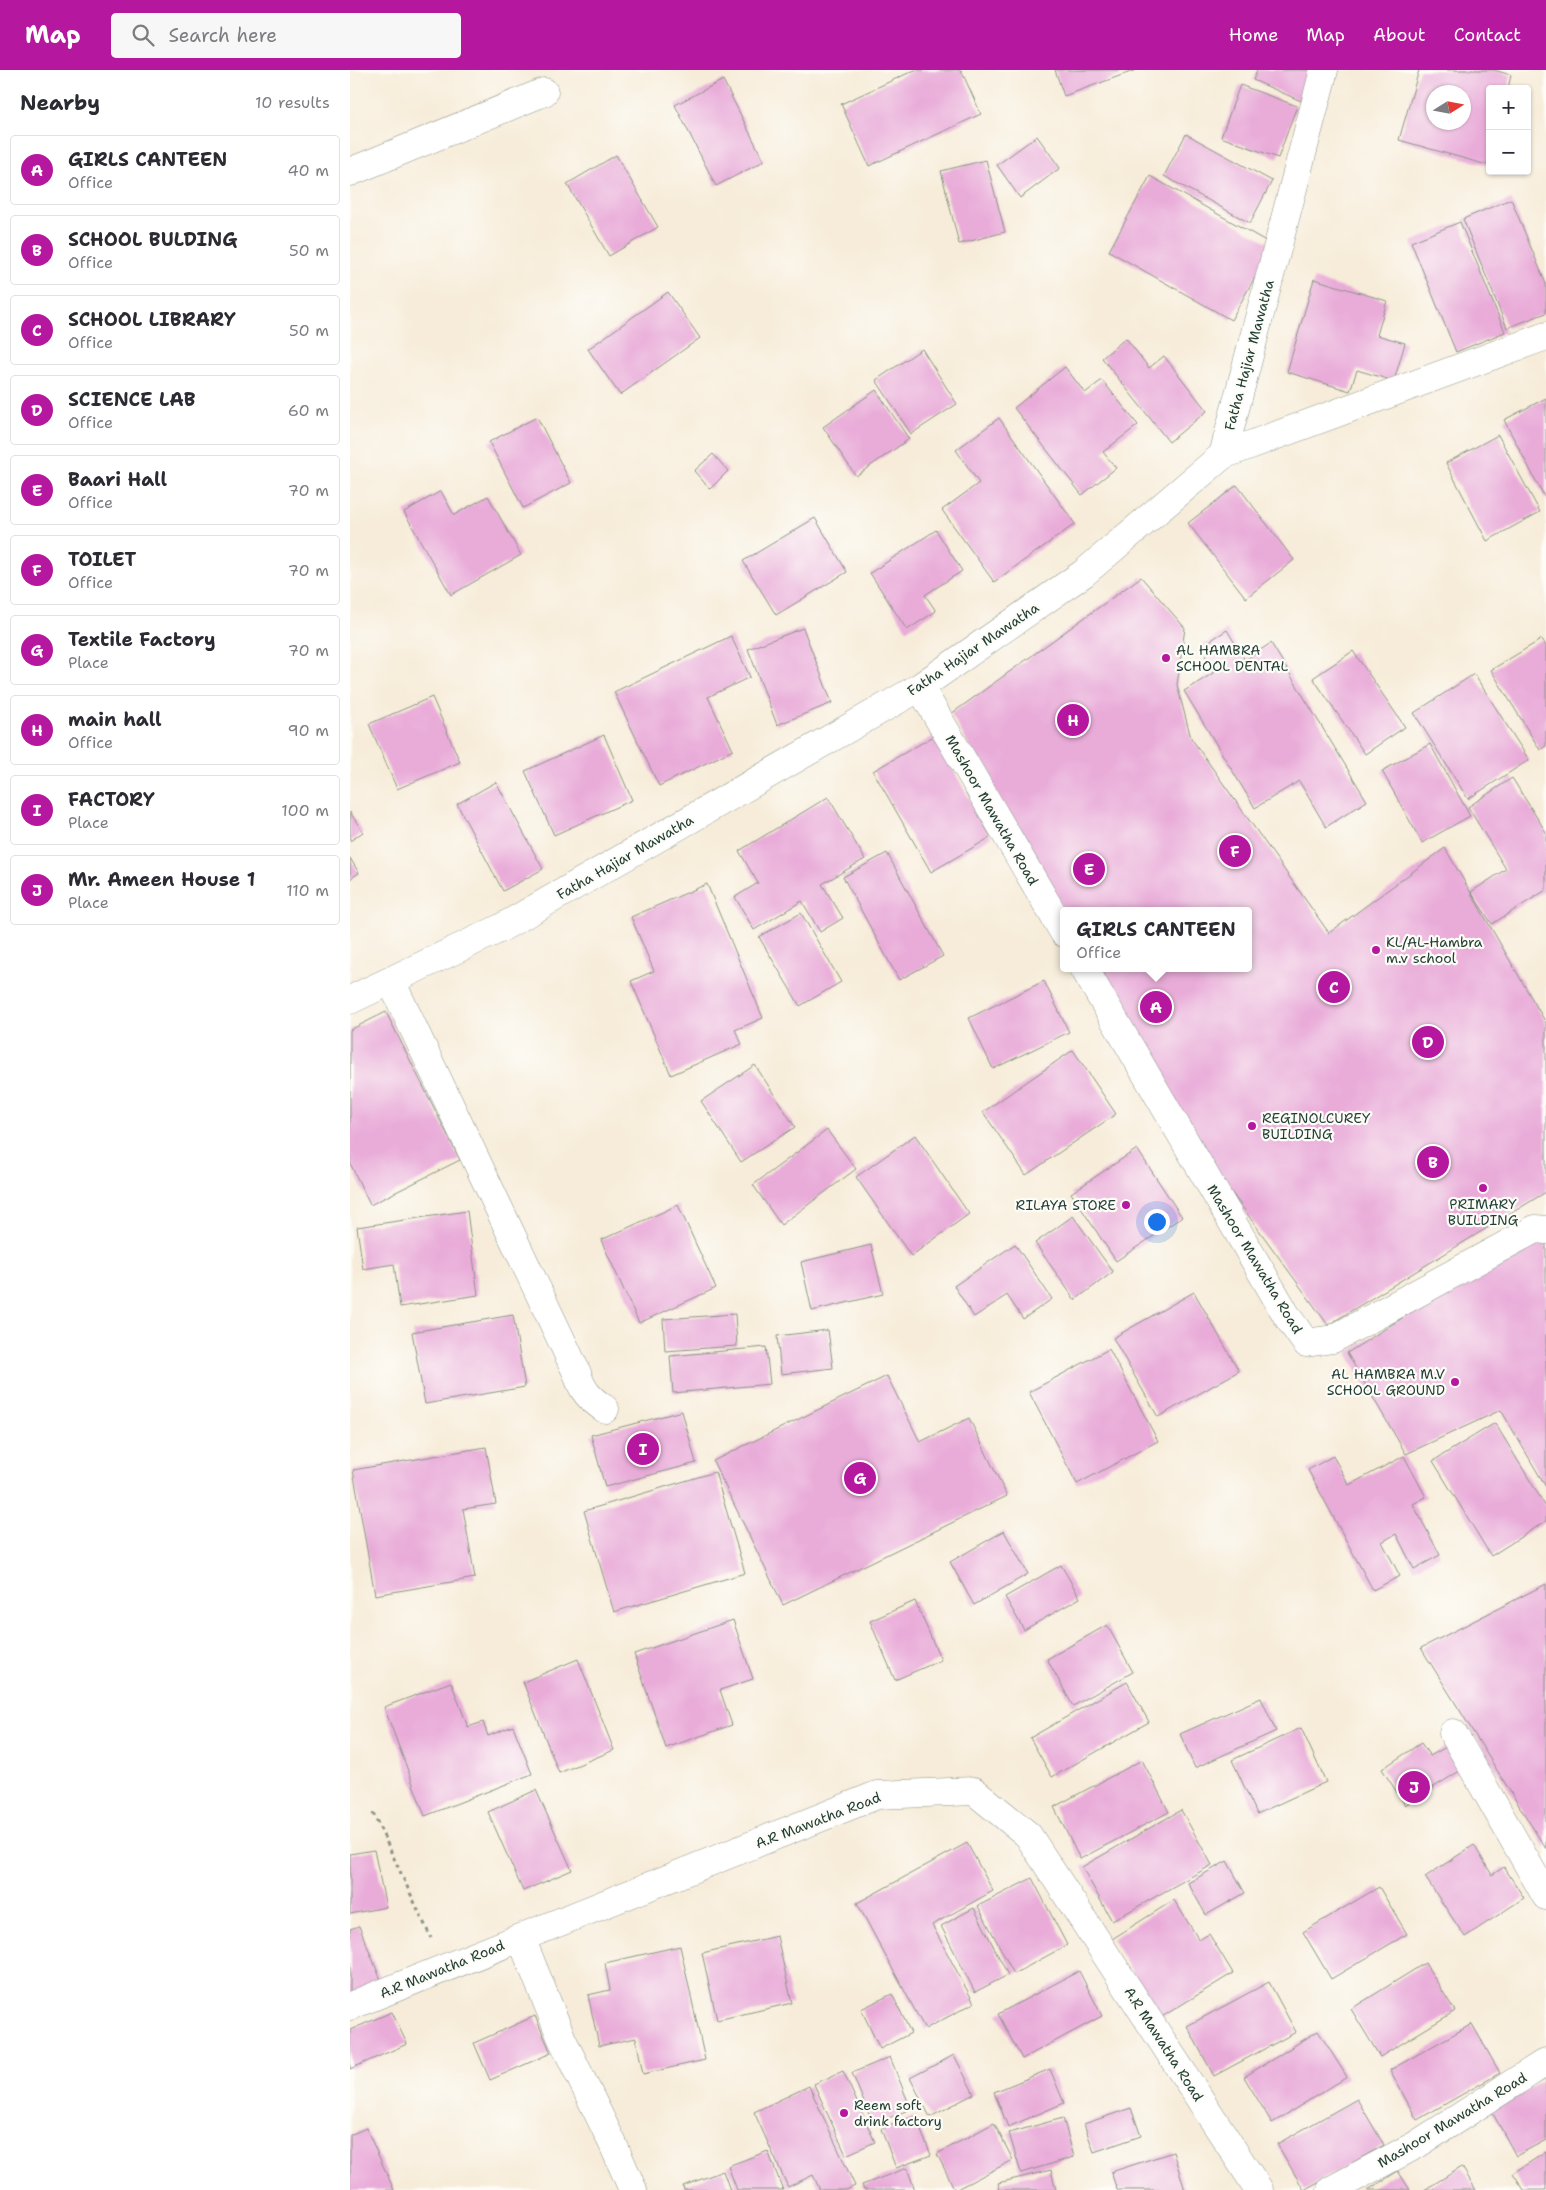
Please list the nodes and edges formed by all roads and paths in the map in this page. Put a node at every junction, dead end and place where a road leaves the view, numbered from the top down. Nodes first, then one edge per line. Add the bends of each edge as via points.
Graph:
1 (1324, 70) edge
2 (544, 92) dead end
3 (350, 172) edge
4 (1546, 336) edge
5 (1223, 455) junction
6 (920, 687) junction
7 (1060, 926) edge
8 (1086, 972) edge
9 (391, 981) junction
10 (350, 1000) edge
11 (1546, 1230) edge
12 (605, 1409) dead end
13 (1453, 1733) dead end
14 (373, 1813) dead end
15 (1546, 1896) edge
16 (521, 1938) junction
17 (445, 1968) junction
18 (350, 2006) edge
19 (1546, 2062) edge
20 (633, 2190) edge
21 (1259, 2190) edge
22 (1331, 2190) edge

1 - 5 street, Fatha Hajiar Mawatha
2 - 3 street
4 - 5 street
5 - 6 street, Fatha Hajiar Mawatha via 1084,573
6 - 7 street, Mashoor Mawatha Road
6 - 9 street, Fatha Hajiar Mawatha via 501,928
8 - 11 street, Mashoor Mawatha Road via 1287,1316 1306,1342 1332,1339 1535,1228
9 - 10 street, Fatha Hajiar Mawatha
9 - 12 street via 577,1373 581,1388
13 - 15 street
14 - 17 path
16 - 17 street, A.R Mawatha Road
16 - 20 street via 562,2039
16 - 21 street, A.R Mawatha Road via 877,1795 974,1791 1028,1835
17 - 18 street, A.R Mawatha Road
19 - 22 street, Mashoor Mawatha Road via 1416,2145

